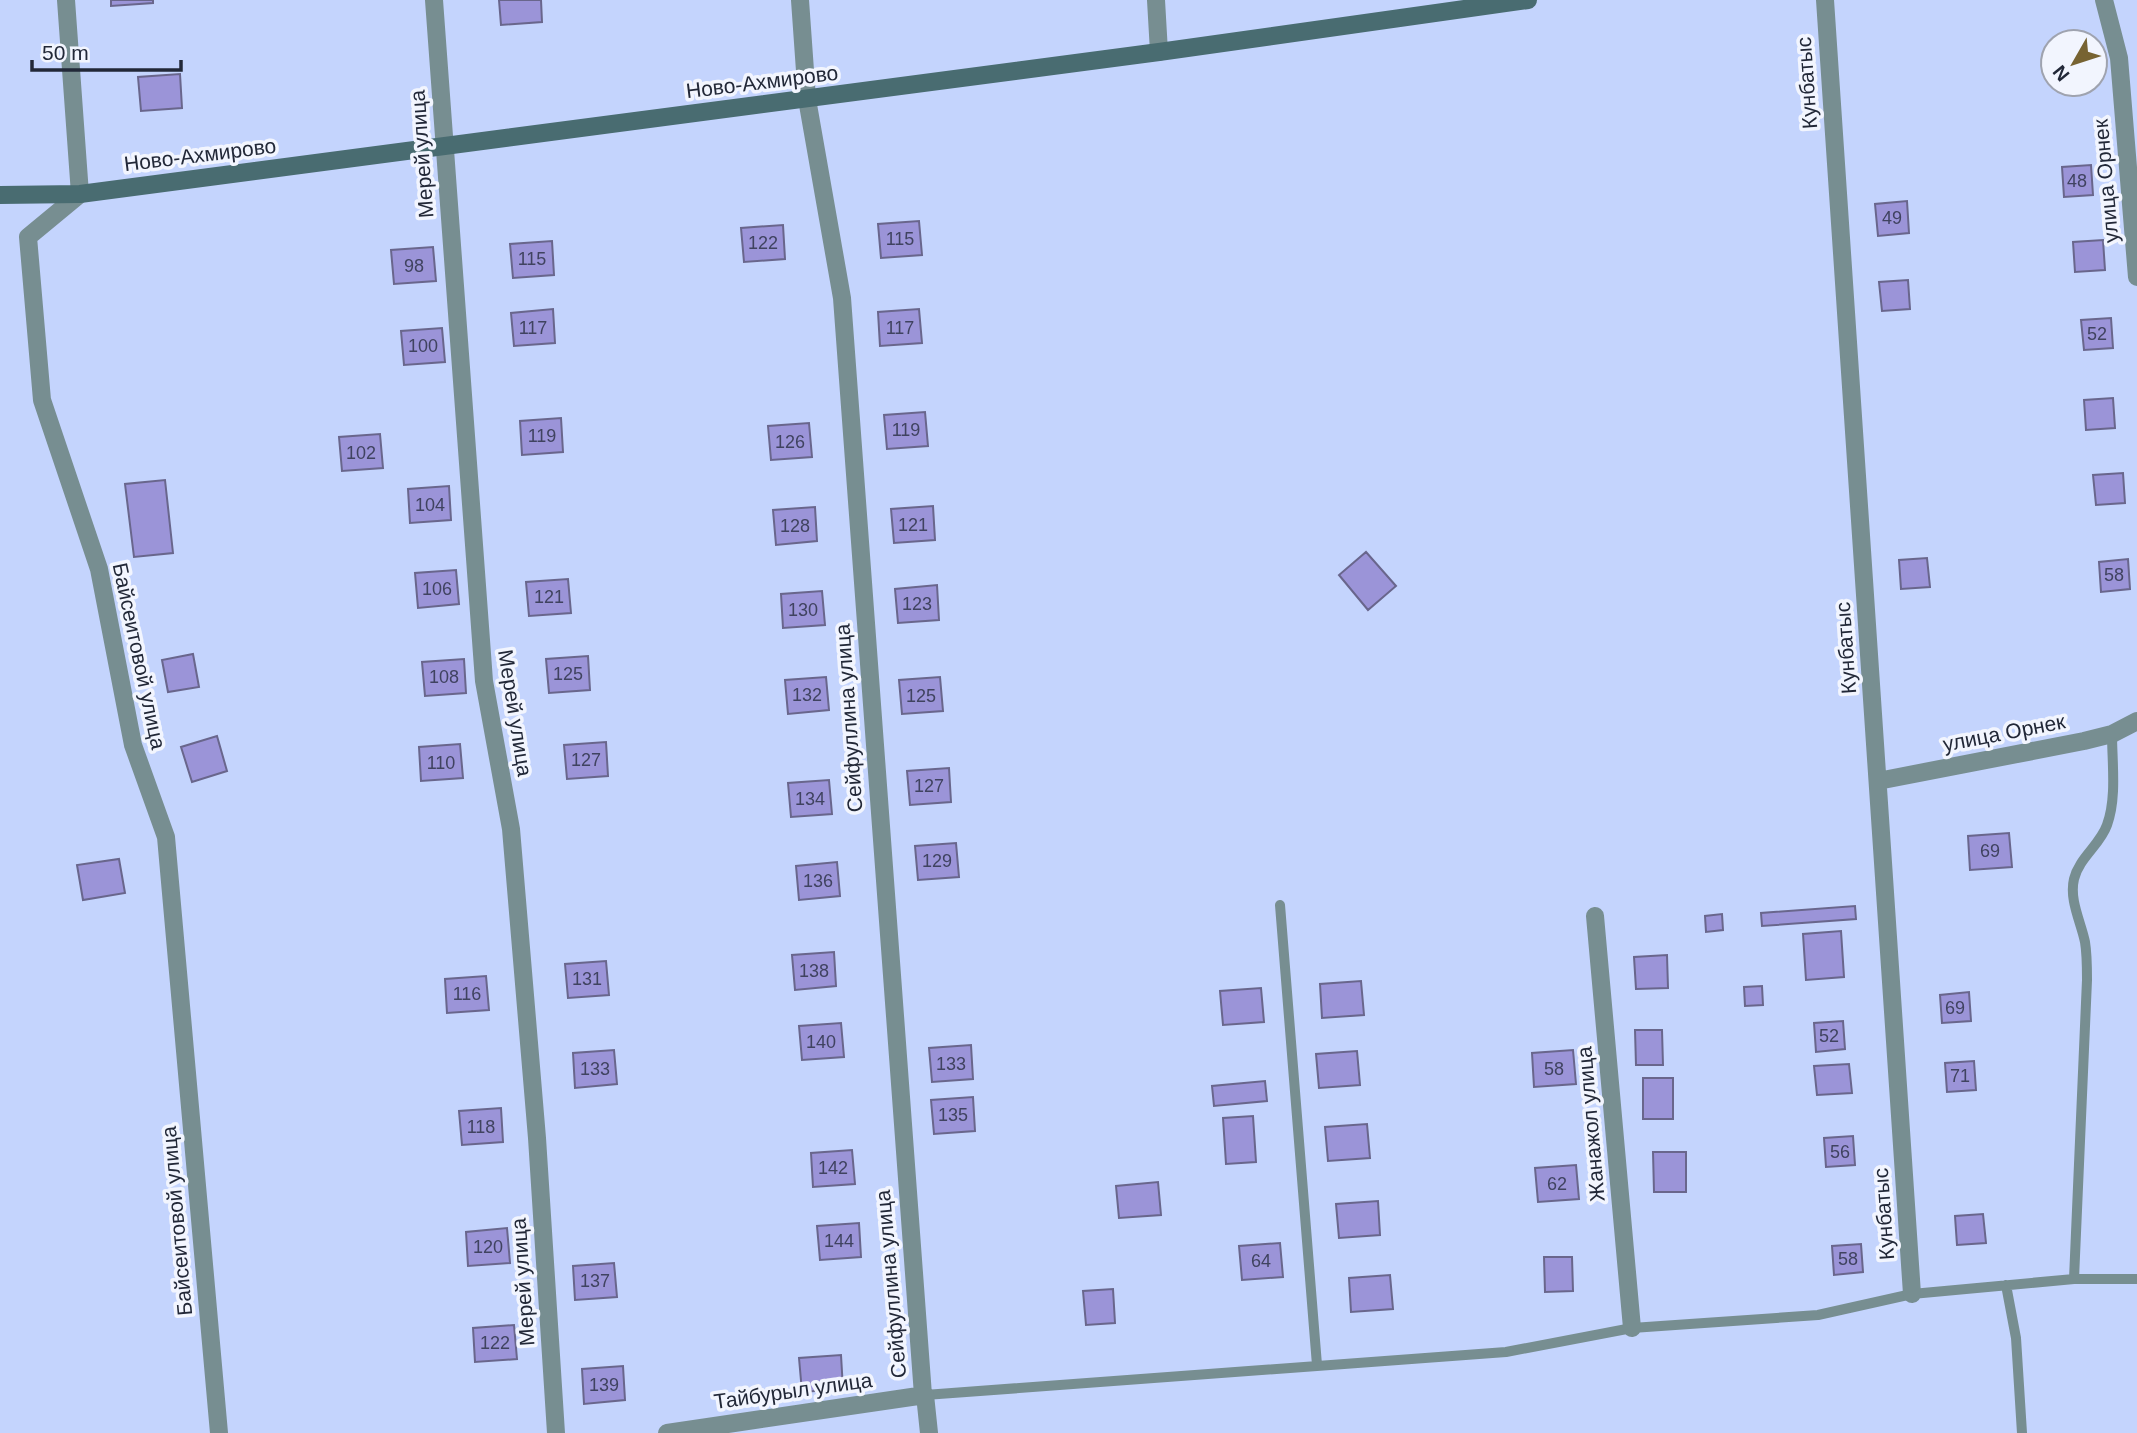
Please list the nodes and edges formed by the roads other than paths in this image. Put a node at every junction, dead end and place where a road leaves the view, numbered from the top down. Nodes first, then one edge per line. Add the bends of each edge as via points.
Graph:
1 (66, 0) edge
2 (434, 0) edge
3 (800, 0) edge
4 (1156, 0) edge
5 (1528, 0) edge
6 (1825, 0) edge
7 (2104, 0) edge
8 (1435, 6) edge
9 (1159, 52) junction
10 (807, 99) junction
11 (444, 146) junction
12 (80, 194) junction
13 (0, 195) edge
14 (2137, 277) edge
15 (2137, 721) edge
16 (2112, 734) junction
17 (1878, 781) junction
18 (1280, 905) dead end
19 (1595, 916) dead end
20 (2074, 1279) junction
21 (2137, 1279) edge
22 (2006, 1285) junction
23 (1912, 1294) junction
24 (1632, 1328) junction
25 (1317, 1365) junction
26 (925, 1395) junction
27 (219, 1433) edge
28 (556, 1433) edge
29 (667, 1433) edge
30 (929, 1433) edge
31 (2022, 1433) edge

1 - 12 street
2 - 11 street, Мерей улица
3 - 10 street, Сейфуллина улица
4 - 9 street
5 - 8 street, Ново-Ахмирово
6 - 17 street, Кунбатыс
7 - 14 street, улица Орнек via 2119,58
8 - 9 street, Ново-Ахмирово
9 - 10 street, Ново-Ахмирово
10 - 11 street, Ново-Ахмирово
10 - 26 street, Сейфуллина улица via 842,298
11 - 12 street, Ново-Ахмирово
11 - 28 street, Мерей улица via 484,681 512,842
12 - 13 street, Ново-Ахмирово
12 - 27 street, Байсеитовой улица via 28,237 42,400 99,569 133,745 166,837
15 - 16 street, улица Орнек
16 - 17 street, улица Орнек
16 - 20 lane via 2108,824 2074,879 2087,980
17 - 23 street, Кунбатыс
18 - 25 lane
19 - 24 street, Жанажол улица
20 - 21 lane
20 - 22 lane
22 - 23 lane
22 - 31 lane via 2016,1338
23 - 24 lane via 1818,1315
24 - 25 lane via 1506,1352
25 - 26 lane
26 - 29 street, Тайбурыл улица
26 - 30 street, Сейфуллина улица

